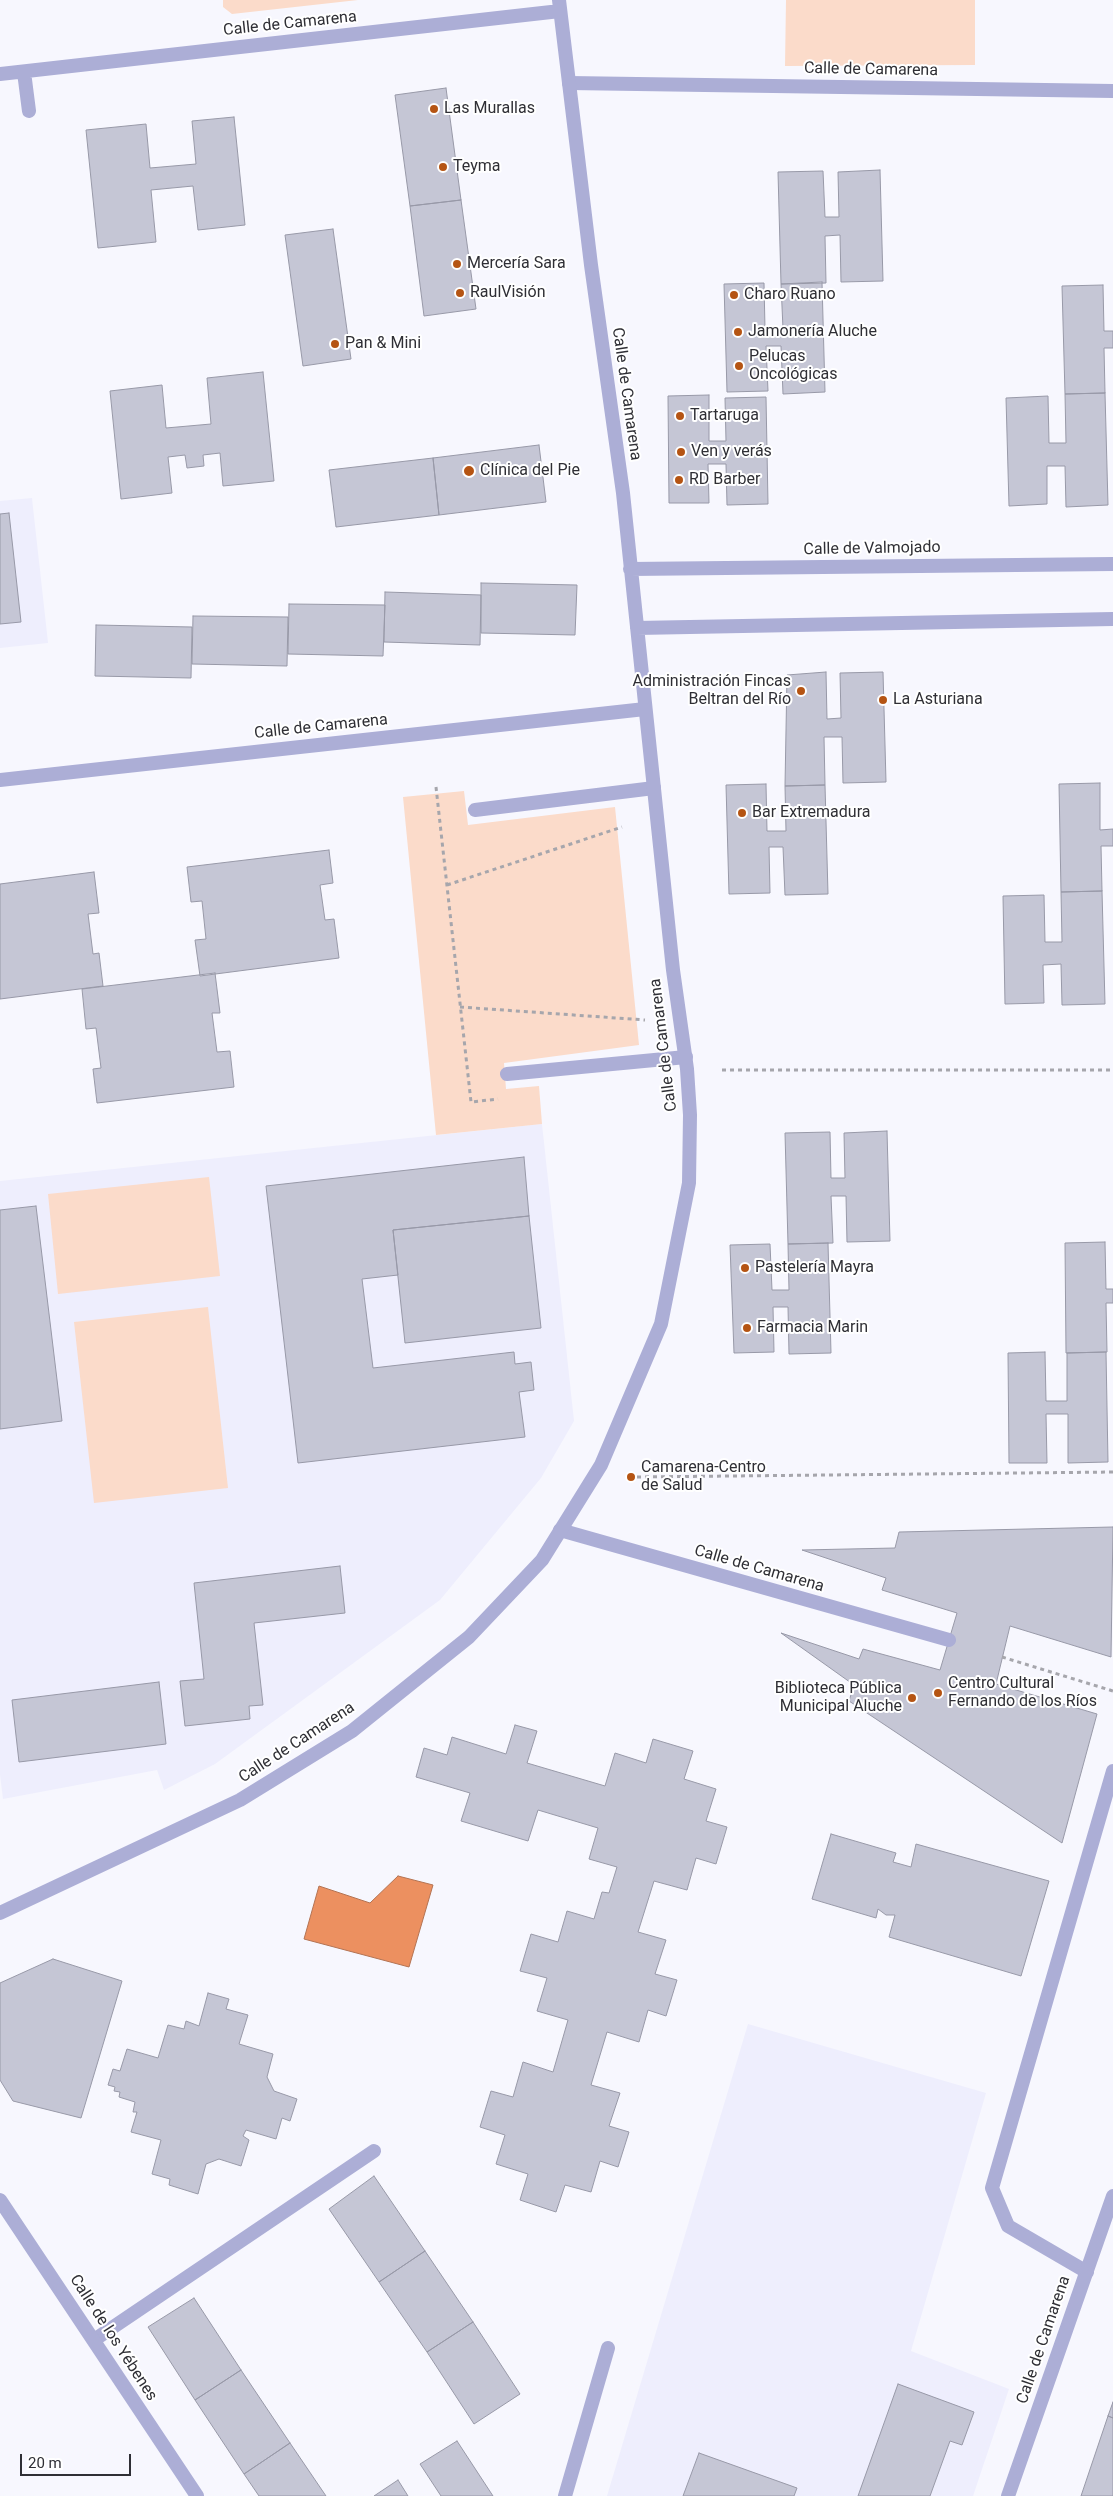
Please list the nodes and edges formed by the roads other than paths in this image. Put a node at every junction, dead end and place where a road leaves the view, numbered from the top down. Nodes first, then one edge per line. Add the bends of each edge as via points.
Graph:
1 (559, 6) edge
2 (24, 72) junction
3 (0, 74) edge
4 (569, 83) junction
5 (1113, 91) edge
6 (29, 111) dead end
7 (1113, 564) edge
8 (630, 569) junction
9 (1113, 619) edge
10 (637, 628) junction
11 (645, 710) junction
12 (0, 780) edge
13 (654, 788) junction
14 (475, 810) dead end
15 (686, 1057) junction
16 (507, 1074) dead end
17 (560, 1530) junction
18 (949, 1640) dead end
19 (1113, 1771) edge
20 (0, 1913) edge
21 (374, 2151) dead end
22 (1113, 2196) edge
23 (0, 2200) edge
24 (1086, 2272) junction
25 (94, 2340) junction
26 (608, 2348) dead end
27 (197, 2496) edge
28 (565, 2496) edge
29 (1008, 2496) edge

1 - 2 street, Calle de Camarena
1 - 4 street, Calle de Camarena
2 - 3 street
2 - 6 street
4 - 5 street, Calle de Camarena
4 - 8 street, Calle de Camarena
7 - 8 street, Calle de Valmojado
8 - 10 street, Calle de Camarena
9 - 10 street
10 - 11 street, Calle de Camarena
11 - 12 street, Calle de Camarena
11 - 13 street, Calle de Camarena
13 - 14 street
13 - 15 street, Calle de Camarena via 673,970
15 - 16 street
15 - 17 street, Calle de Camarena via 690,1114 689,1182 661,1324 601,1464
17 - 18 street, Calle de Camarena
17 - 20 street, Calle de Camarena via 542,1560 469,1636 352,1731 240,1800
19 - 24 street via 992,2188 1008,2226
21 - 25 street
22 - 24 street, Calle de Camarena
23 - 25 street, Calle de los Yébenes
24 - 29 street, Calle de Camarena
25 - 27 street, Calle de los Yébenes
26 - 28 street

